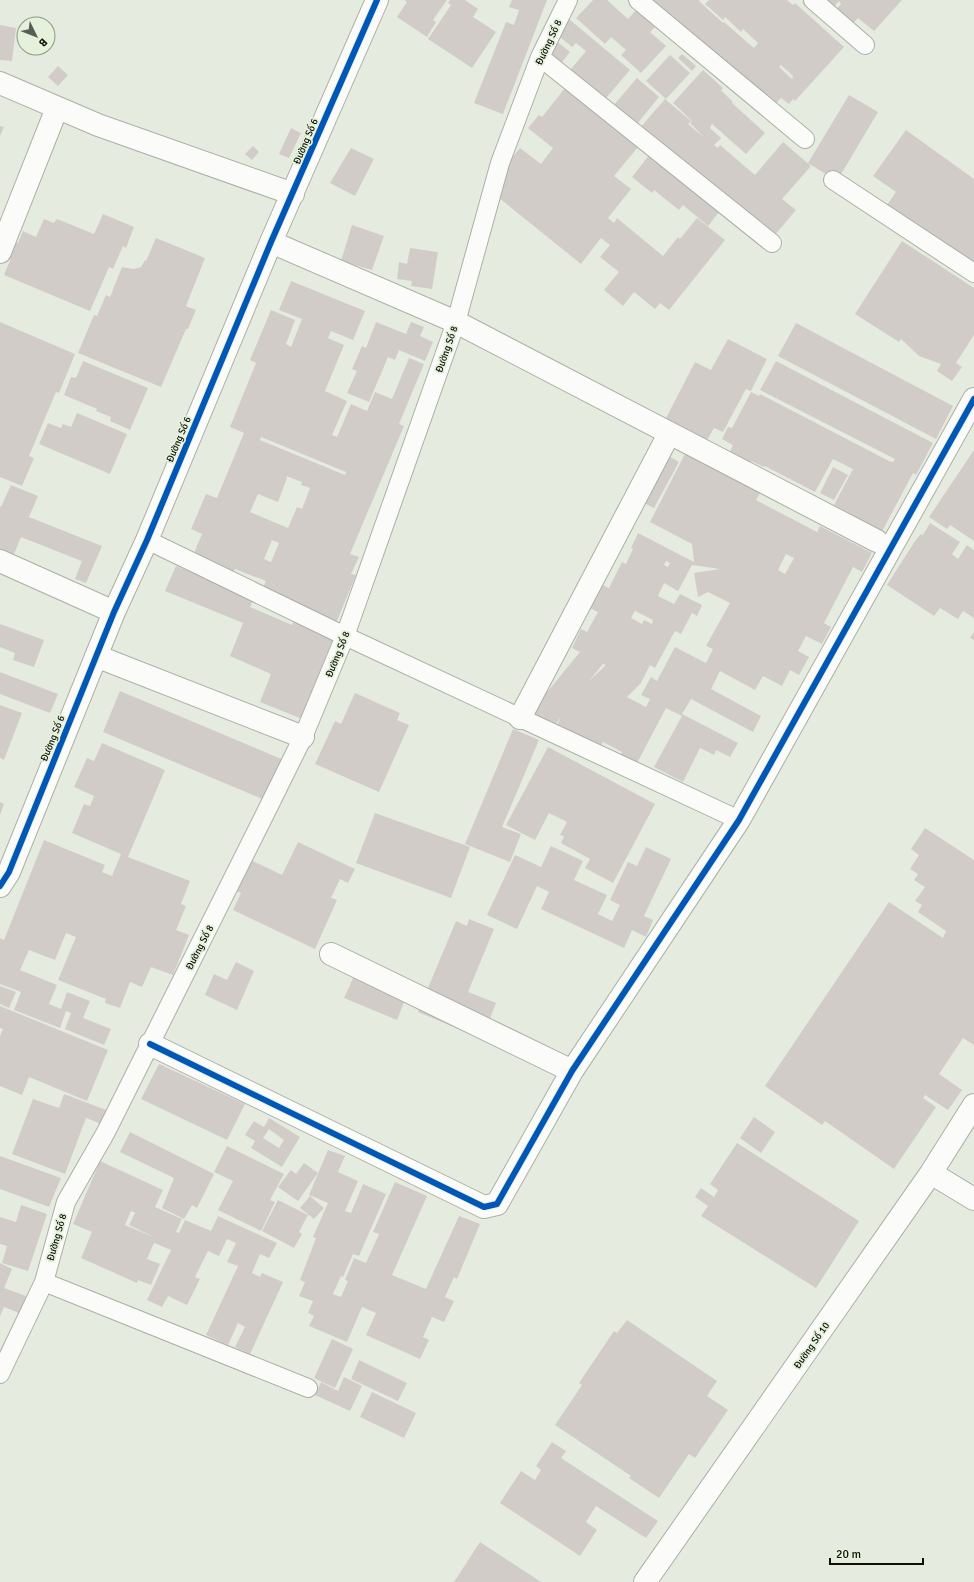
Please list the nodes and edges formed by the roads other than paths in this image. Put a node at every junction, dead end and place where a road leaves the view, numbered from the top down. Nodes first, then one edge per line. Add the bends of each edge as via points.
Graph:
1 (377, 0) edge
2 (568, 0) edge
3 (638, 0) edge
4 (813, 0) edge
5 (865, 45) dead end
6 (540, 57) junction
7 (0, 83) edge
8 (57, 108) junction
9 (804, 139) dead end
10 (833, 180) dead end
11 (293, 194) junction
12 (271, 242) junction
13 (772, 243) dead end
14 (0, 252) edge
15 (974, 273) edge
16 (456, 322) junction
17 (974, 399) edge
18 (669, 434) junction
19 (147, 540) junction
20 (877, 541) dead end
21 (0, 561) edge
22 (114, 612) junction
23 (345, 636) junction
24 (96, 656) junction
25 (520, 718) junction
26 (303, 737) junction
27 (739, 820) junction
28 (0, 886) edge
29 (331, 954) dead end
30 (150, 1044) junction
31 (572, 1071) junction
32 (974, 1105) edge
33 (931, 1173) junction
34 (974, 1199) edge
35 (44, 1282) junction
36 (4, 1355) edge
37 (0, 1374) edge
38 (308, 1388) dead end
39 (645, 1582) edge

1 - 11 street, Đường Số 6
2 - 6 lane, Đường Số 8
3 - 9 lane
4 - 5 lane
6 - 13 lane
6 - 16 lane, Đường Số 8 via 500,163
7 - 8 street
8 - 11 street
8 - 14 street
10 - 15 lane
11 - 12 street, Đường Số 6
12 - 16 street
12 - 19 street, Đường Số 6
16 - 18 street
16 - 23 lane, Đường Số 8
17 - 27 street
18 - 20 street
18 - 25 street
19 - 22 street, Đường Số 6
19 - 23 lane
21 - 22 street
22 - 24 street, Đường Số 6
23 - 25 lane
23 - 26 lane, Đường Số 8
24 - 26 street
24 - 28 street, Đường Số 6 via 9,872
25 - 27 lane
26 - 30 lane, Đường Số 8
27 - 31 street
29 - 31 street
30 - 31 street via 484,1207 497,1204
30 - 35 lane, Đường Số 8 via 106,1132 66,1202
32 - 33 street, Đường Số 10
33 - 34 street
33 - 39 street, Đường Số 10
35 - 36 lane, Đường Số 8
35 - 38 lane
36 - 37 lane, Đường Số 8

